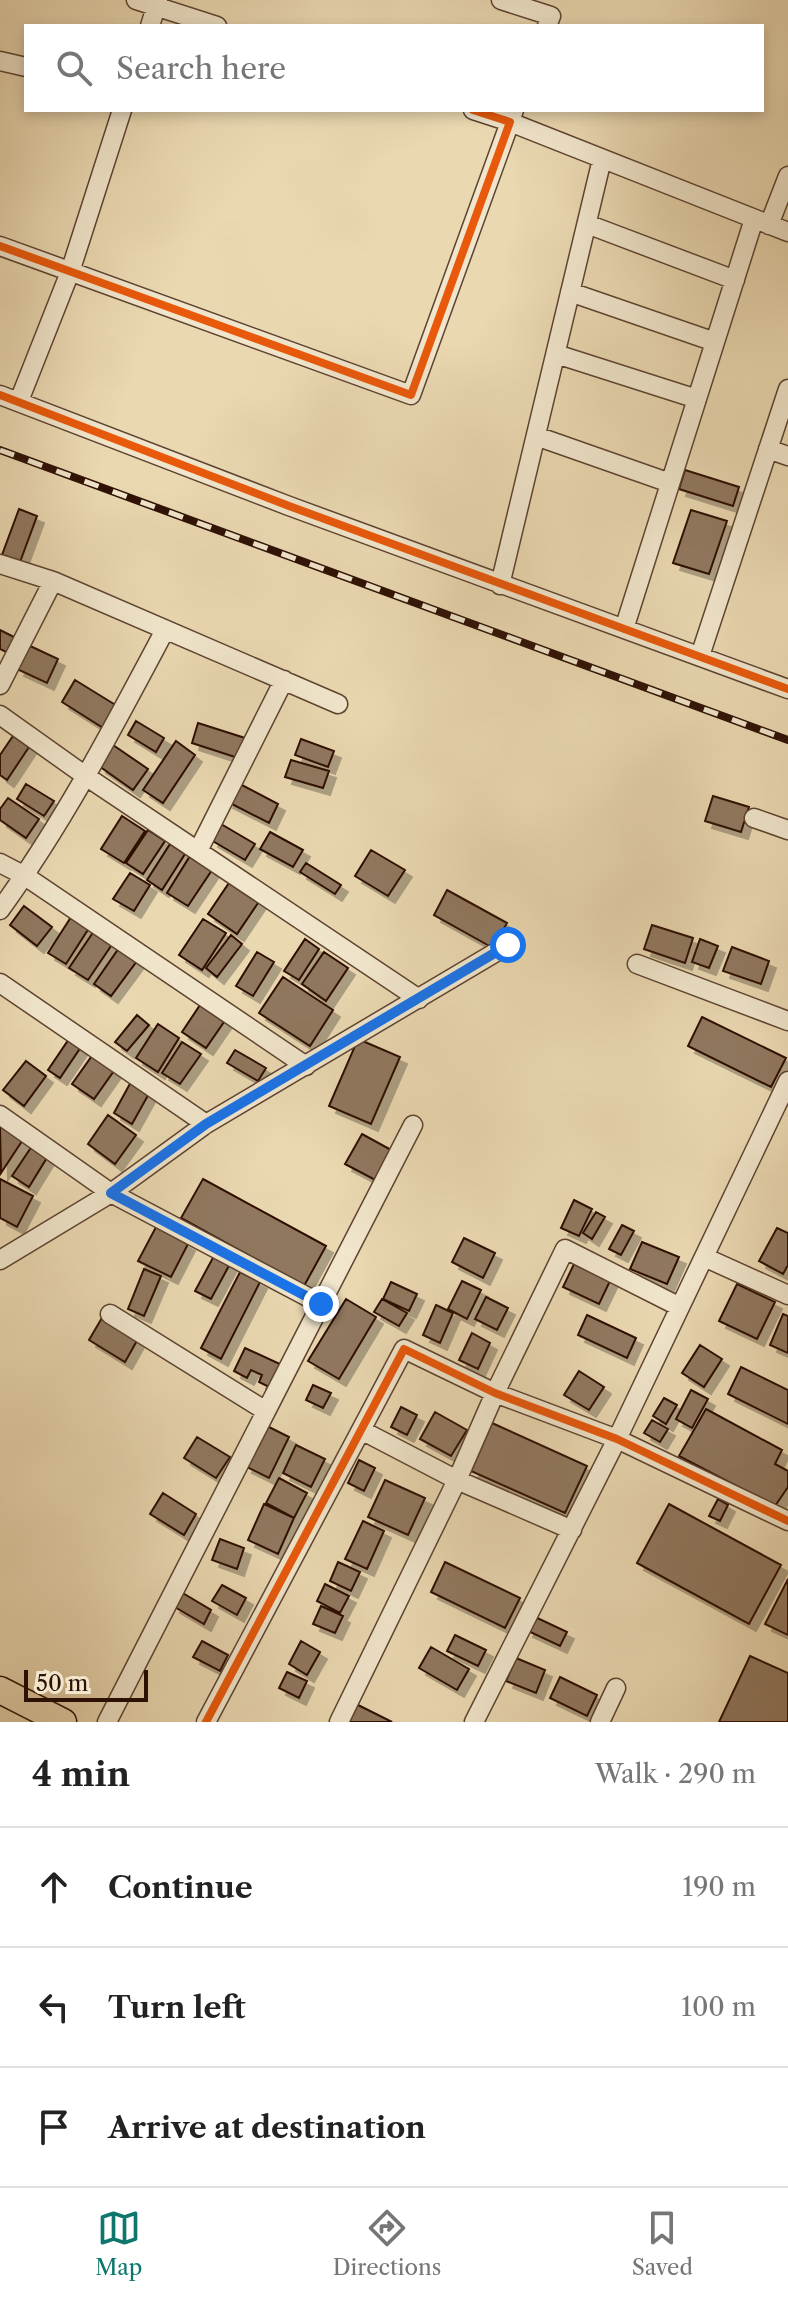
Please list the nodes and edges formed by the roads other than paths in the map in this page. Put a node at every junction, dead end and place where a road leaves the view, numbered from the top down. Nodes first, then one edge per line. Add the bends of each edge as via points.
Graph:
1 (136, 0) edge
2 (501, 0) edge
3 (157, 3) edge
4 (552, 14) edge
5 (151, 24) edge
6 (212, 24) edge
7 (0, 61) edge
8 (24, 67) edge
9 (121, 112) edge
10 (486, 112) edge
11 (512, 116) edge
12 (602, 159) junction
13 (788, 176) edge
14 (762, 222) junction
15 (587, 224) junction
16 (788, 232) edge
17 (0, 246) edge
18 (70, 272) junction
19 (735, 280) junction
20 (570, 292) junction
21 (715, 342) junction
22 (556, 354) junction
23 (788, 389) edge
24 (0, 395) edge
25 (697, 399) junction
26 (19, 401) junction
27 (536, 436) junction
28 (768, 449) junction
29 (788, 456) edge
30 (670, 483) junction
31 (0, 564) edge
32 (53, 581) junction
33 (500, 585) junction
34 (624, 629) junction
35 (165, 630) junction
36 (700, 656) junction
37 (284, 680) junction
38 (0, 685) edge
39 (788, 689) edge
40 (338, 704) dead end
41 (0, 715) edge
42 (87, 777) junction
43 (754, 818) dead end
44 (788, 830) edge
45 (198, 851) junction
46 (0, 863) edge
47 (25, 876) junction
48 (0, 910) edge
49 (508, 945) dead end
50 (637, 964) dead end
51 (0, 983) edge
52 (419, 999) junction
53 (788, 1021) edge
54 (306, 1066) junction
55 (788, 1081) edge
56 (0, 1115) edge
57 (206, 1124) junction
58 (413, 1125) dead end
59 (111, 1193) junction
60 (3, 1254) edge
61 (704, 1257) junction
62 (788, 1295) edge
63 (321, 1304) junction
64 (680, 1307) junction
65 (110, 1314) dead end
66 (495, 1393) junction
67 (266, 1411) junction
68 (361, 1430) junction
69 (617, 1439) junction
70 (457, 1480) junction
71 (788, 1521) edge
72 (572, 1530) junction
73 (616, 1688) dead end
74 (0, 1690) edge
75 (63, 1722) edge
76 (107, 1722) edge
77 (206, 1722) edge
78 (339, 1722) edge
79 (474, 1722) edge
80 (600, 1722) edge

1 - 3 street
2 - 4 street
3 - 5 street
3 - 6 street
7 - 8 street
9 - 18 street
10 - 11 street
11 - 12 street
11 - 18 street via 411,395
12 - 14 street
12 - 15 street
13 - 14 street
14 - 16 street
14 - 19 street
15 - 19 street
15 - 20 street
17 - 18 street
18 - 26 street
19 - 21 street
20 - 21 street
20 - 22 street
21 - 25 street
22 - 25 street
22 - 27 street
23 - 28 street
24 - 26 street
25 - 30 street
26 - 33 street
27 - 30 street
27 - 33 street
28 - 29 street
28 - 36 street
30 - 34 street
31 - 32 street
32 - 35 street
32 - 38 street
33 - 34 street
34 - 36 street
35 - 37 street
35 - 42 street
36 - 39 street
37 - 40 street
37 - 45 street
41 - 42 street
42 - 45 street
42 - 47 street
43 - 44 street
45 - 52 street
46 - 47 street
47 - 48 street
47 - 54 street
49 - 52 street
50 - 53 street
51 - 57 street
52 - 54 street
54 - 57 street
55 - 61 street
56 - 59 street
57 - 59 street
58 - 63 street
59 - 60 street
59 - 63 street
61 - 62 street
61 - 64 street
63 - 67 street
64 - 66 street via 565,1249
64 - 69 street
65 - 67 street
66 - 68 street via 404,1349
66 - 69 street
66 - 70 street
67 - 76 street
68 - 70 street
68 - 77 street
69 - 71 street
69 - 72 street
70 - 72 street
70 - 78 street
72 - 79 street
73 - 80 street
74 - 75 highway

